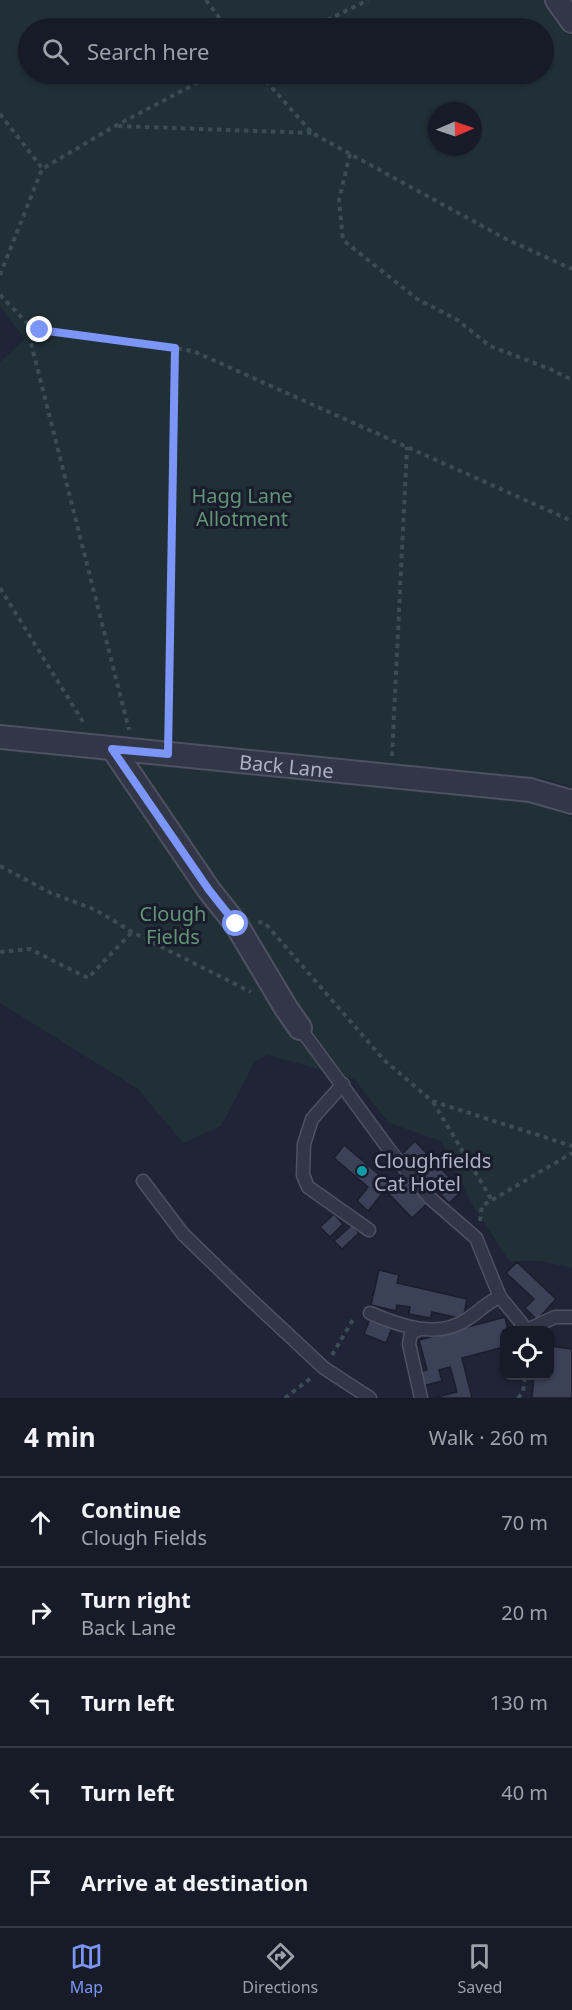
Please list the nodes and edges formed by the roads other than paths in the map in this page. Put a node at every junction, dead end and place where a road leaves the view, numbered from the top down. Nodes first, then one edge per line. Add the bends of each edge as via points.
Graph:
1 (557, 0) edge
2 (572, 21) edge
3 (0, 737) edge
4 (115, 749) junction
5 (572, 802) edge
6 (300, 1028) joint
7 (343, 1084) junction
8 (143, 1181) dead end
9 (369, 1230) dead end
10 (500, 1297) junction
11 (370, 1313) dead end
12 (572, 1317) edge
13 (418, 1330) junction
14 (370, 1398) edge
15 (421, 1398) edge

1 - 2 street
3 - 4 street, Back Lane
4 - 5 street, Back Lane via 530,790
4 - 6 street via 236,924
6 - 7 lane
7 - 9 lane via 312,1119 304,1144 303,1174 308,1187
7 - 10 lane via 391,1152 430,1198 476,1238
8 - 14 lane via 183,1234 250,1299 324,1368
10 - 12 lane via 527,1330 555,1317
10 - 13 lane via 486,1302 468,1320 445,1328
11 - 13 lane
13 - 15 lane via 411,1333 409,1344

